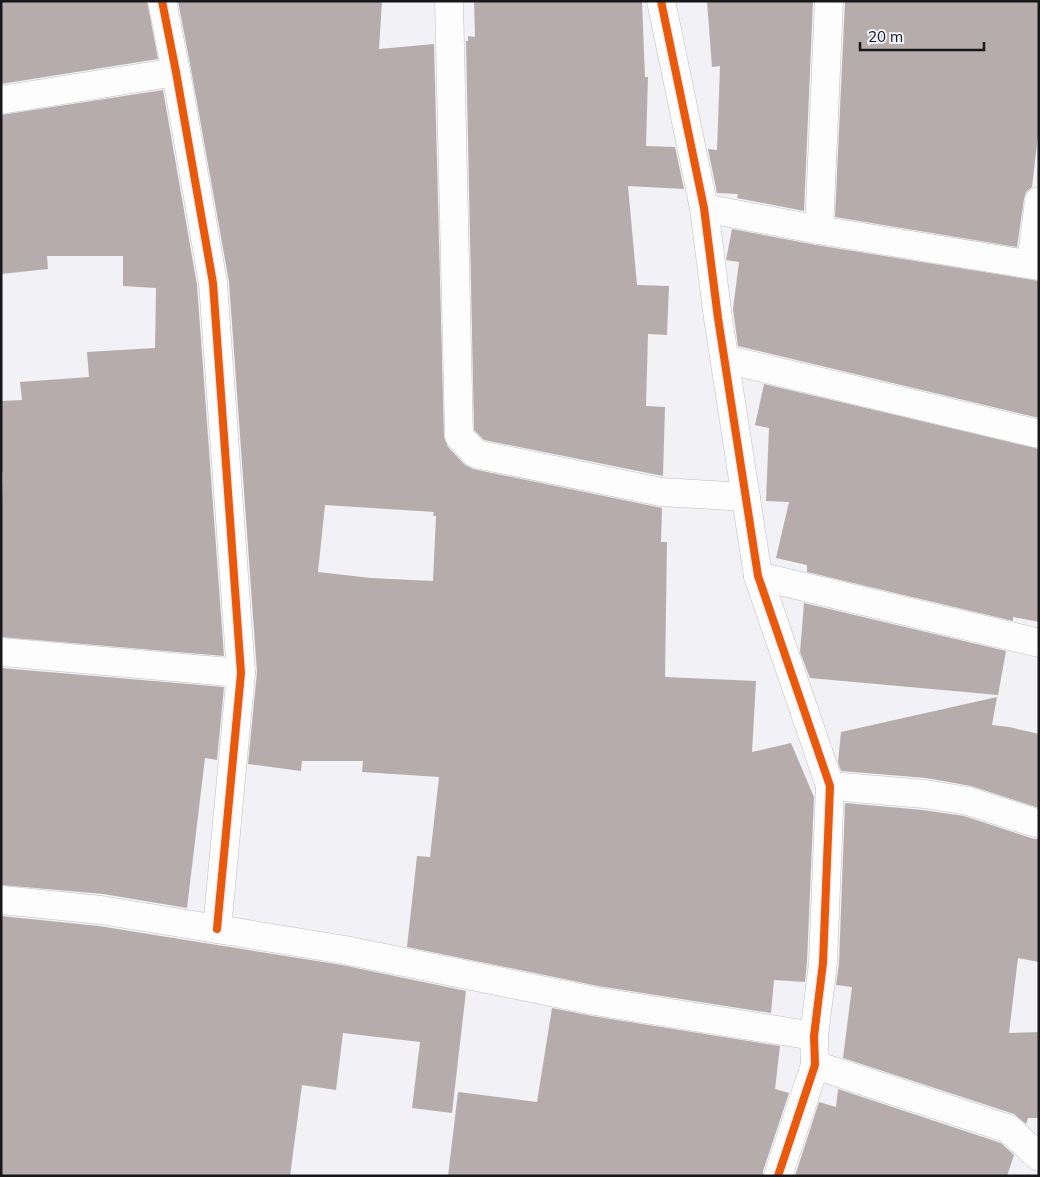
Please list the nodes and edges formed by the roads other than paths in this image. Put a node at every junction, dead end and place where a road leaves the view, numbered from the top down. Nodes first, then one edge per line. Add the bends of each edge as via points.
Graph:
1 (162, 1) edge
2 (449, 1) edge
3 (661, 1) edge
4 (829, 1) edge
5 (176, 72) junction
6 (1, 100) edge
7 (1039, 201) edge
8 (704, 208) junction
9 (819, 230) junction
10 (1035, 265) edge
11 (725, 359) junction
12 (1039, 434) edge
13 (746, 497) junction
14 (758, 576) junction
15 (1039, 643) edge
16 (1, 652) edge
17 (241, 673) junction
18 (830, 786) junction
19 (1039, 824) edge
20 (1, 900) edge
21 (217, 929) junction
22 (814, 1036) junction
23 (815, 1066) junction
24 (1039, 1157) edge
25 (778, 1176) edge

1 - 5 street
2 - 13 street via 459,436 476,454 661,492
3 - 8 street
4 - 9 street
5 - 6 street
5 - 17 street via 213,282
7 - 10 street
8 - 9 street
8 - 11 street
9 - 10 street
11 - 12 street
11 - 13 street
13 - 14 street
14 - 15 street
14 - 18 street
16 - 17 street
17 - 21 street
18 - 19 street via 968,801
18 - 22 street via 822,963
20 - 21 street via 101,910
21 - 22 street via 345,950 596,1001
22 - 23 street
23 - 24 street via 1009,1129
23 - 25 street

